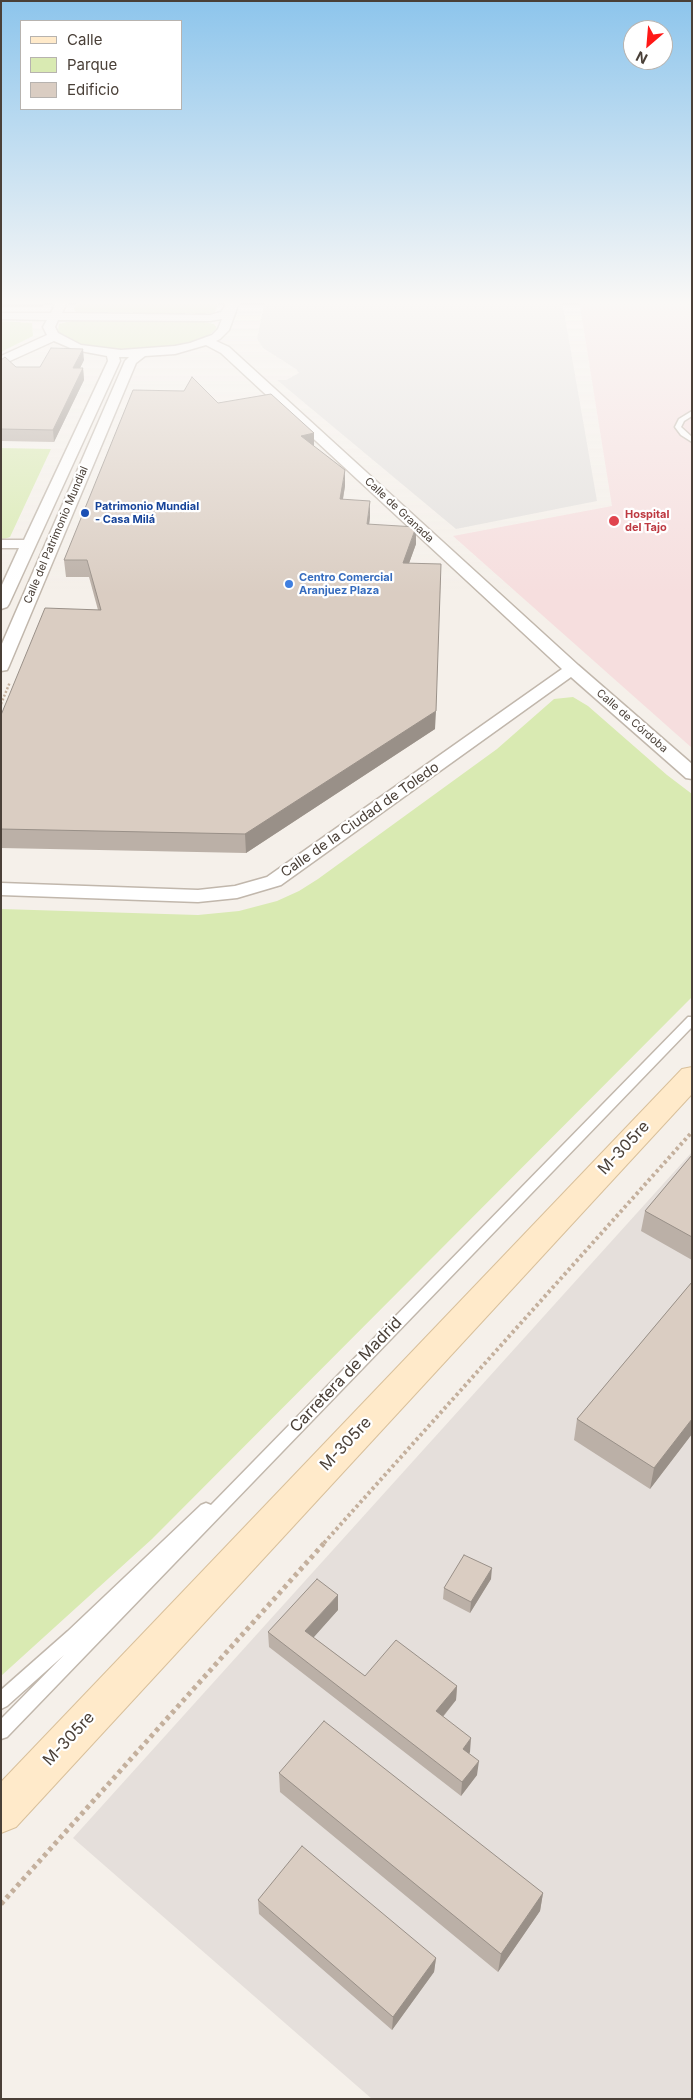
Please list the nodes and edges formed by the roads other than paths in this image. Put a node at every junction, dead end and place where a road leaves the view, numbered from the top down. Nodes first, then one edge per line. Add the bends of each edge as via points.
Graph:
1 (97, 398) edge
2 (115, 398) edge
3 (277, 398) edge
4 (692, 413) edge
5 (692, 440) edge
6 (1, 544) edge
7 (29, 544) junction
8 (1, 604) edge
9 (1, 666) edge
10 (572, 669) junction
11 (692, 773) edge
12 (1, 889) edge
13 (692, 1020) edge
14 (692, 1076) edge
15 (230, 1495) junction
16 (1, 1701) edge
17 (1, 1731) edge
18 (1, 1812) edge

1 - 7 street, Calle del Patrimonio Mundial
2 - 9 street, Calle del Patrimonio Mundial
3 - 10 street, Calle de Granada
4 - 5 lane via 681,420 678,427
6 - 7 street
7 - 8 street, Calle del Patrimonio Mundial
10 - 11 street, Calle de Córdoba
10 - 12 street, Calle de la Ciudad de Toledo via 274,881 237,892 198,896
13 - 15 lane, Carretera de Madrid
14 - 18 main road, M-305re
15 - 16 lane via 215,1500 74,1636
15 - 17 lane, Carretera de Madrid

